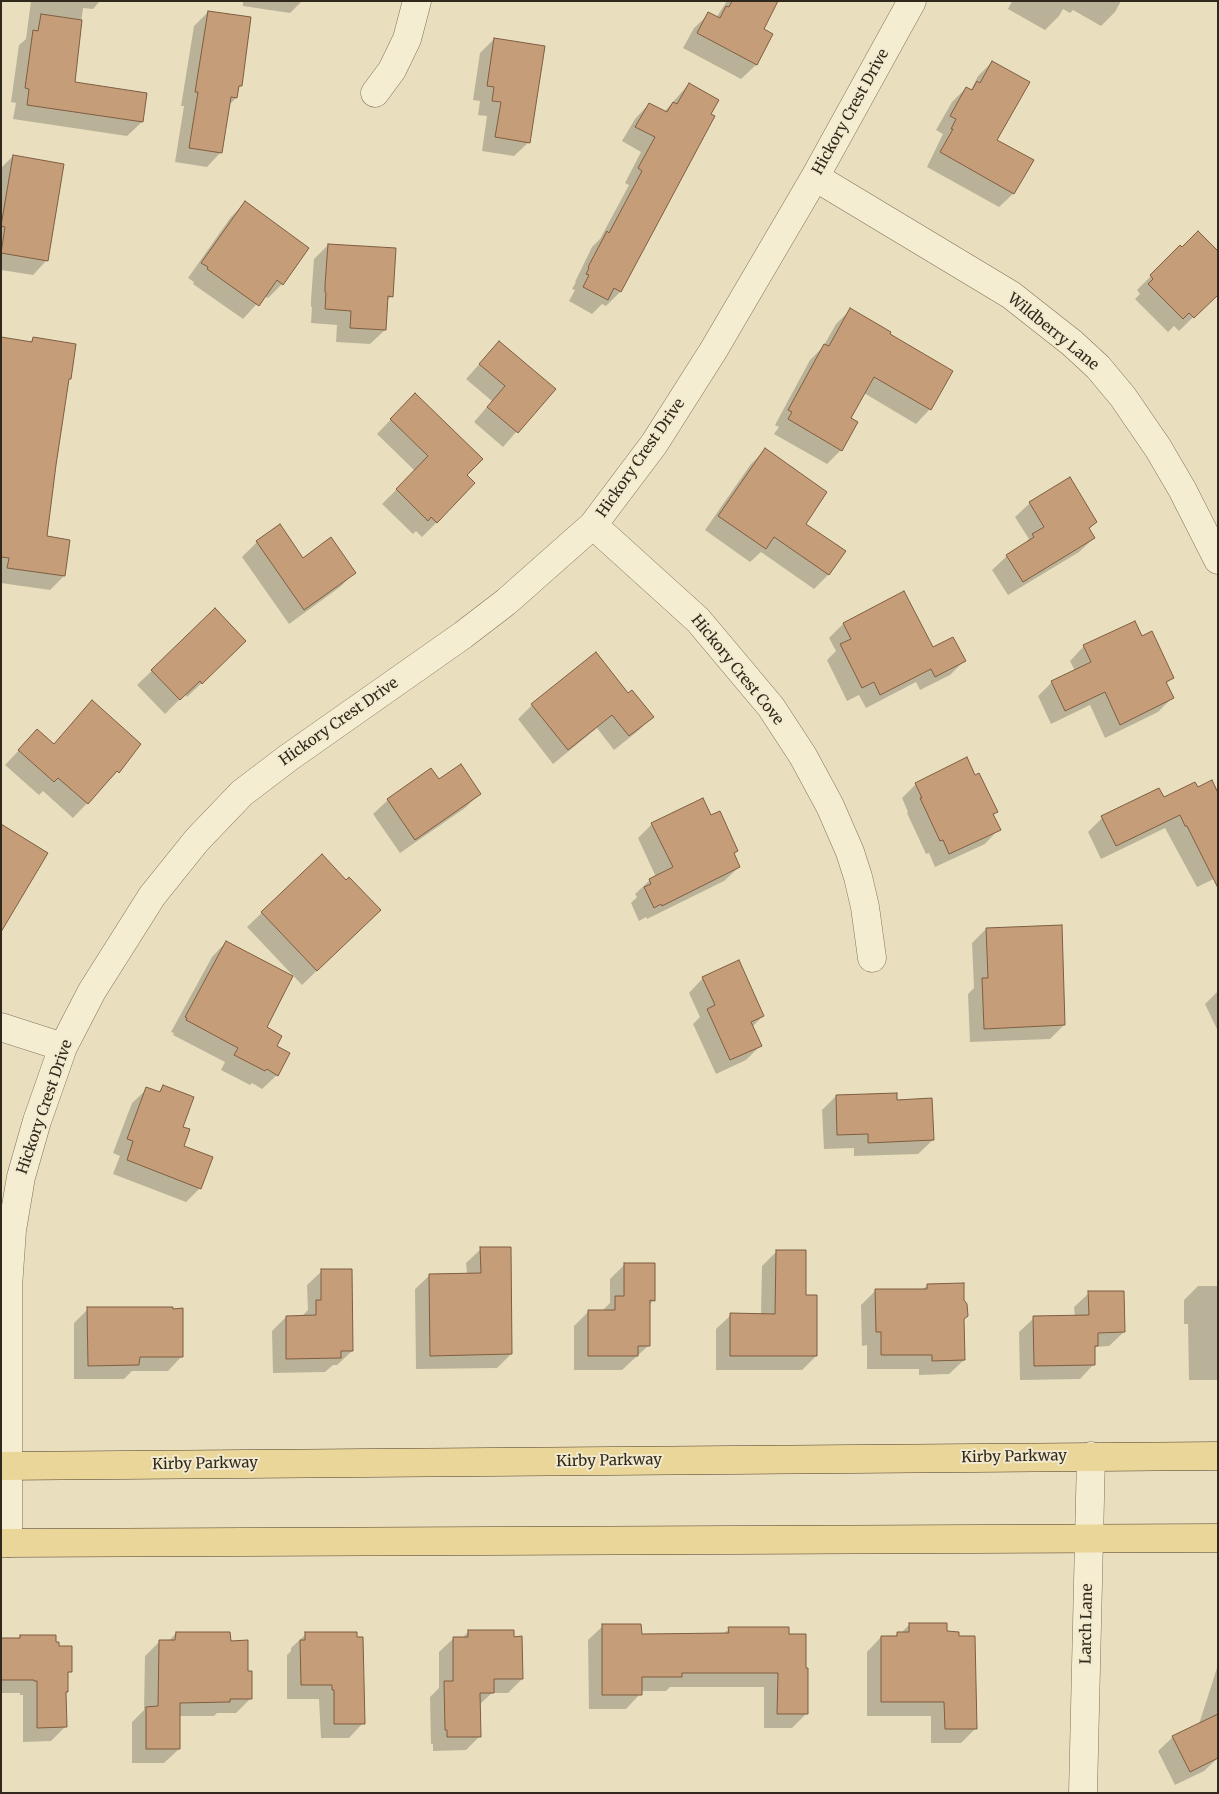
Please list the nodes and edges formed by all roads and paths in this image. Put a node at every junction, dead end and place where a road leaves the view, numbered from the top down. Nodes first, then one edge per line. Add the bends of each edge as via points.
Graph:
1 (417, 1) edge
2 (912, 1) edge
3 (375, 92) dead end
4 (815, 177) junction
5 (594, 525) junction
6 (1218, 560) edge
7 (872, 958) dead end
8 (1, 1028) edge
9 (63, 1047) junction
10 (1091, 1456) junction
11 (1218, 1456) edge
12 (5, 1466) edge
13 (1089, 1538) junction
14 (1218, 1538) edge
15 (5, 1543) edge
16 (1083, 1793) edge

1 - 3 street via 392,70
2 - 4 street, Hickory Crest Drive
4 - 5 street, Hickory Crest Drive via 713,351 654,444
4 - 6 street, Wildberry Lane via 1010,295 1098,367 1158,448
5 - 7 street, Hickory Crest Cove via 698,620 771,707 803,756 850,852 865,907
5 - 9 street, Hickory Crest Drive via 506,602 288,758 218,816 152,896 92,991
8 - 9 street
9 - 12 street, Hickory Crest Drive via 21,1177 12,1230
10 - 11 main road, Kirby Parkway
10 - 12 main road, Kirby Parkway
10 - 13 street, Larch Lane
12 - 15 street, Hickory Crest Drive
13 - 14 main road
13 - 15 main road
13 - 16 street, Larch Lane

